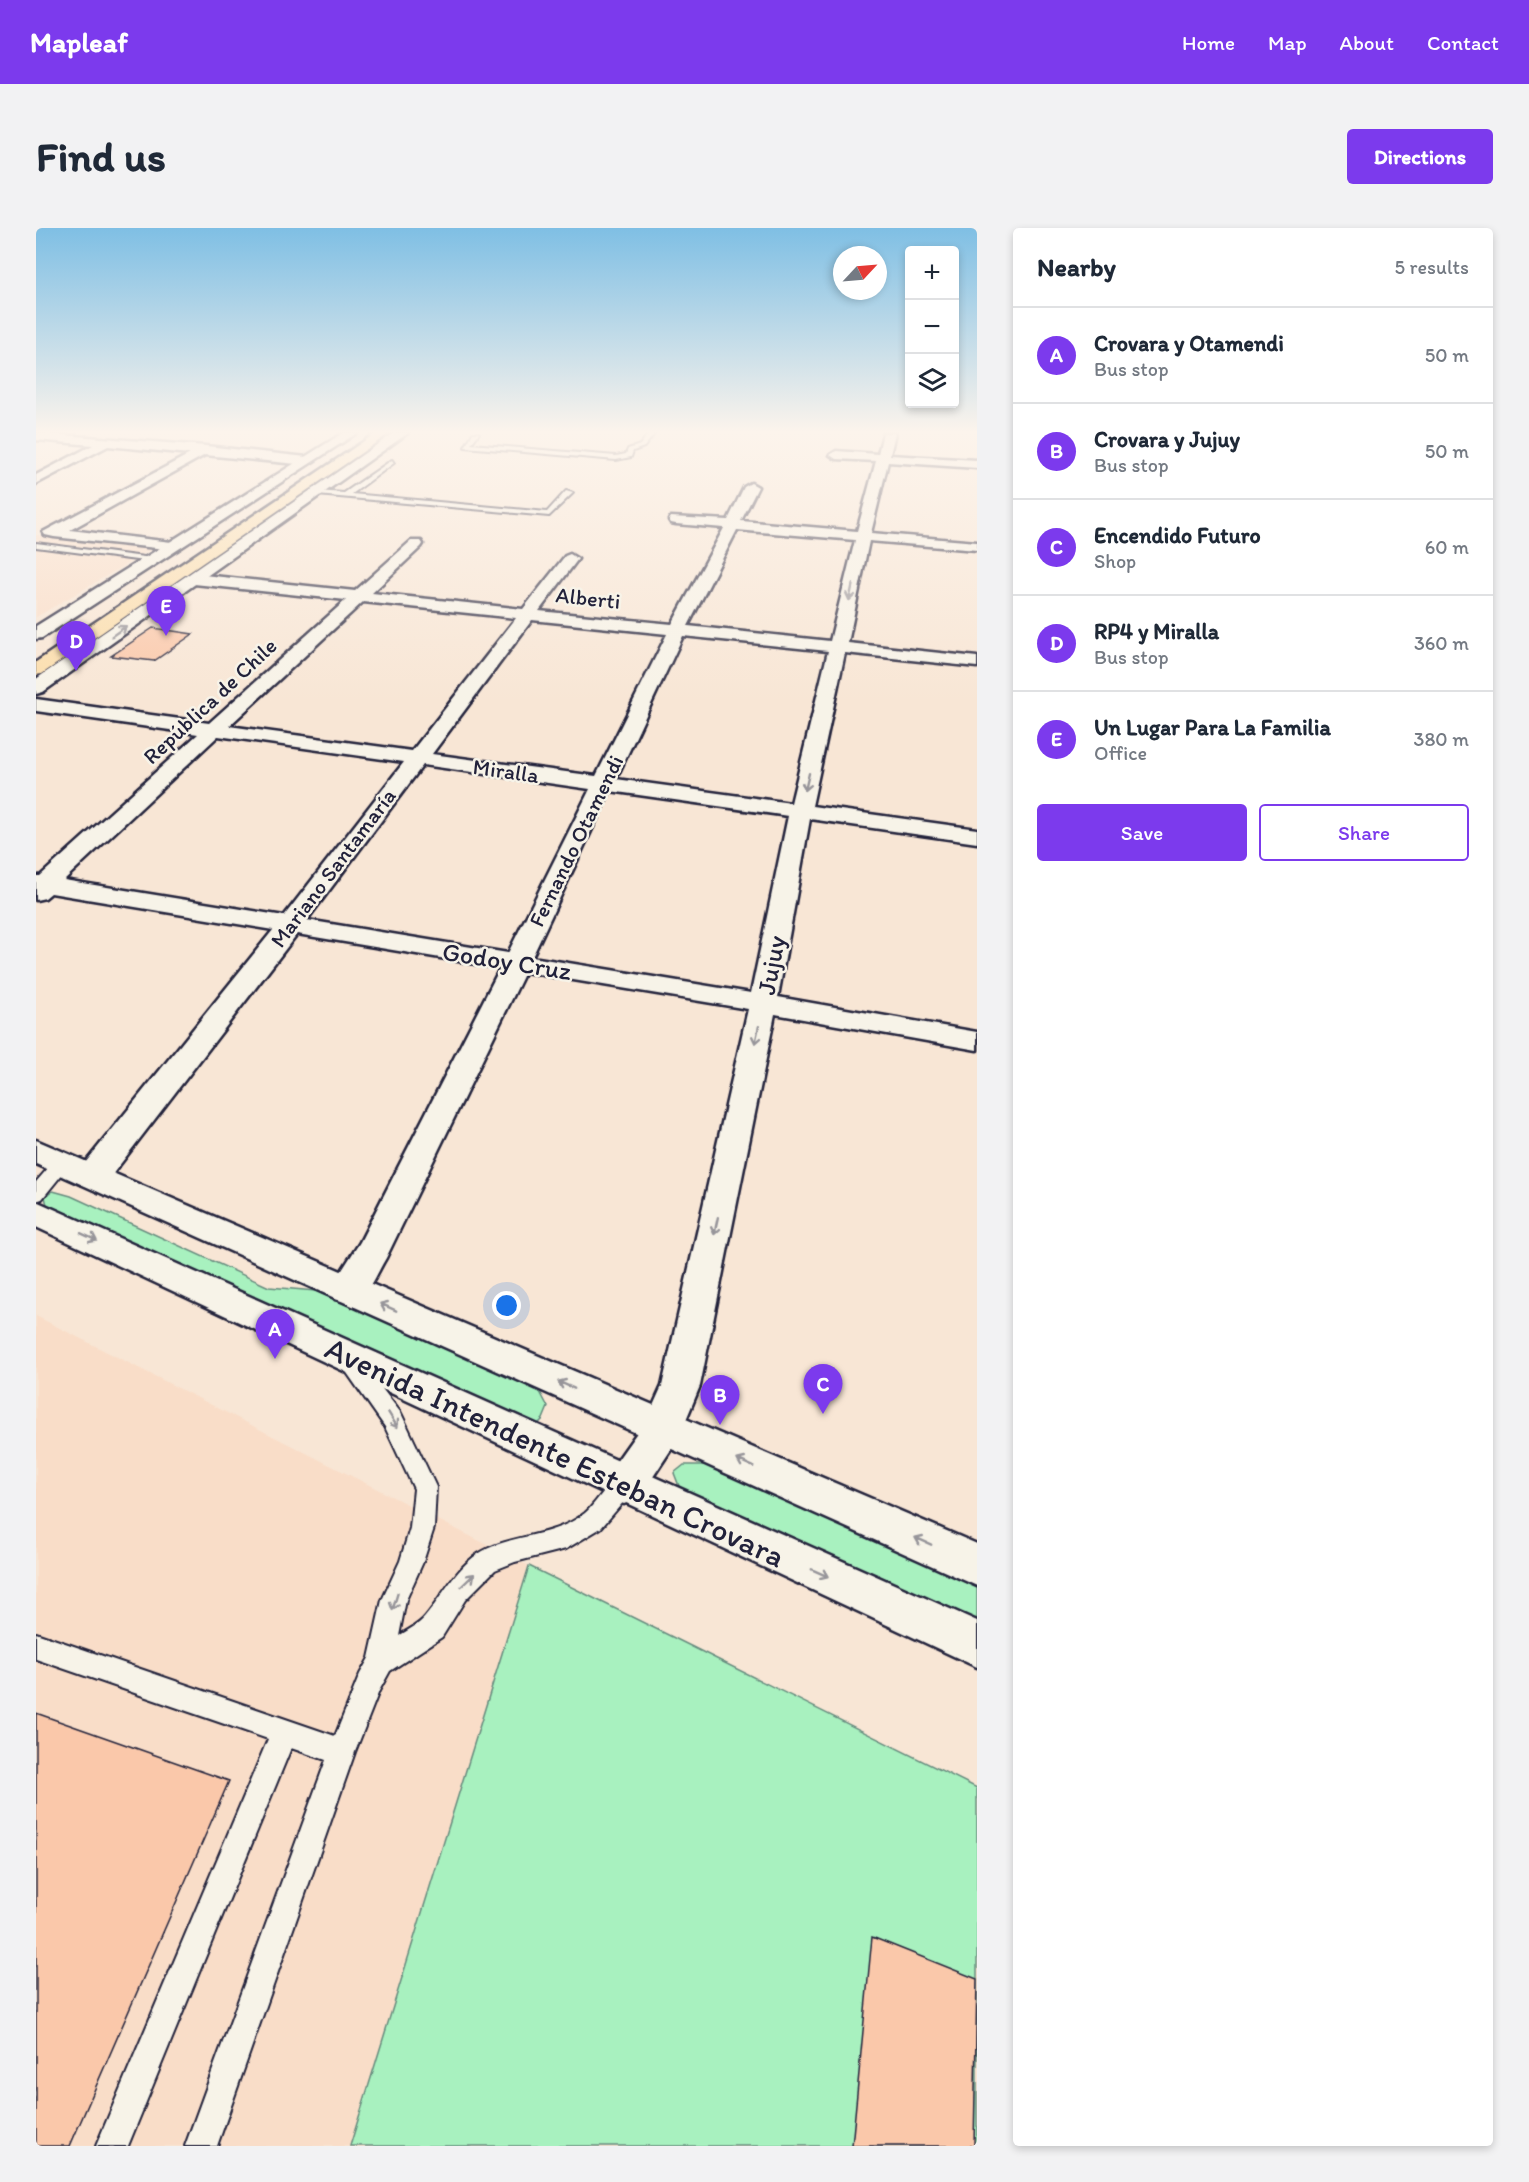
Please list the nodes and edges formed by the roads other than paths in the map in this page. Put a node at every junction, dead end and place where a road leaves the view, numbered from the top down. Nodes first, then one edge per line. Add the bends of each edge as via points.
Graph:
1 (73, 523) edge
2 (211, 523) edge
3 (232, 523) edge
4 (253, 523) edge
5 (275, 523) edge
6 (705, 523) edge
7 (867, 523) edge
8 (734, 525) junction
9 (36, 531) edge
10 (54, 533) junction
11 (863, 537) junction
12 (416, 544) dead end
13 (36, 545) edge
14 (175, 546) junction
15 (977, 546) edge
16 (570, 558) dead end
17 (152, 560) junction
18 (194, 579) junction
19 (359, 596) junction
20 (526, 615) junction
21 (678, 629) junction
22 (36, 634) edge
23 (839, 647) junction
24 (36, 650) edge
25 (977, 662) edge
26 (36, 670) edge
27 (36, 688) edge
28 (36, 705) edge
29 (214, 730) junction
30 (416, 759) junction
31 (603, 784) junction
32 (801, 812) junction
33 (977, 836) edge
34 (39, 887) edge
35 (290, 925) junction
36 (518, 962) junction
37 (763, 1003) junction
38 (977, 1041) edge
39 (64, 1164) edge
40 (36, 1194) edge
41 (36, 1213) edge
42 (348, 1289) junction
43 (345, 1357) junction
44 (664, 1427) junction
45 (624, 1485) junction
46 (977, 1564) edge
47 (977, 1644) edge
48 (36, 1646) edge
49 (381, 1662) junction
50 (284, 1732) junction
51 (342, 1752) junction
52 (112, 2146) edge
53 (201, 2146) edge

1 - 10 street
2 - 14 street
3 - 24 main road
4 - 26 main road
5 - 18 street
6 - 8 street
7 - 11 street, Jujuy
8 - 11 street
8 - 21 street, Fernando Otamendi
9 - 10 street
10 - 14 street
11 - 15 street
11 -> 23 street, Jujuy
12 - 19 street, República de Chile
13 - 17 lane
14 - 17 street
16 - 20 street, Mariano Santamaría
17 - 22 street
18 - 19 street, Alberti
27 -> 18 street
19 - 20 street, Alberti
19 - 29 street, República de Chile
20 - 21 street, Alberti
20 - 30 street, Mariano Santamaría
21 - 23 street, Alberti
21 - 31 street, Fernando Otamendi
23 - 25 street, Alberti
23 -> 32 street, Jujuy
28 - 29 street, Miralla
29 - 30 street, Miralla
29 - 34 street, República de Chile
30 - 31 street, Miralla
30 - 35 street, Mariano Santamaría
31 - 32 street, Miralla
31 - 36 street, Fernando Otamendi
32 - 33 street, Miralla
32 - 37 street, Jujuy
34 - 35 street, Godoy Cruz
35 - 36 street, Godoy Cruz
35 - 39 street, Mariano Santamaría
36 - 37 street, Godoy Cruz
36 - 42 street, Fernando Otamendi via 374,1249
37 - 38 street, Godoy Cruz
37 -> 44 street, Jujuy via 681,1386
39 - 40 lane
39 - 42 street
41 -> 43 street, Avenida Intendente Esteban Crovara
44 -> 42 street
43 - 45 street, Avenida Intendente Esteban Crovara
43 -> 49 lane via 393,1419 414,1473 425,1487 422,1528 394,1600
44 - 45 street, Jujuy
46 -> 44 street
45 -> 47 street, Avenida Intendente Esteban Crovara
49 -> 45 lane via 433,1628 456,1592 487,1562 513,1551 558,1541 592,1520
48 - 50 lane
49 - 51 lane
50 - 51 lane
50 - 52 lane
51 - 53 lane

